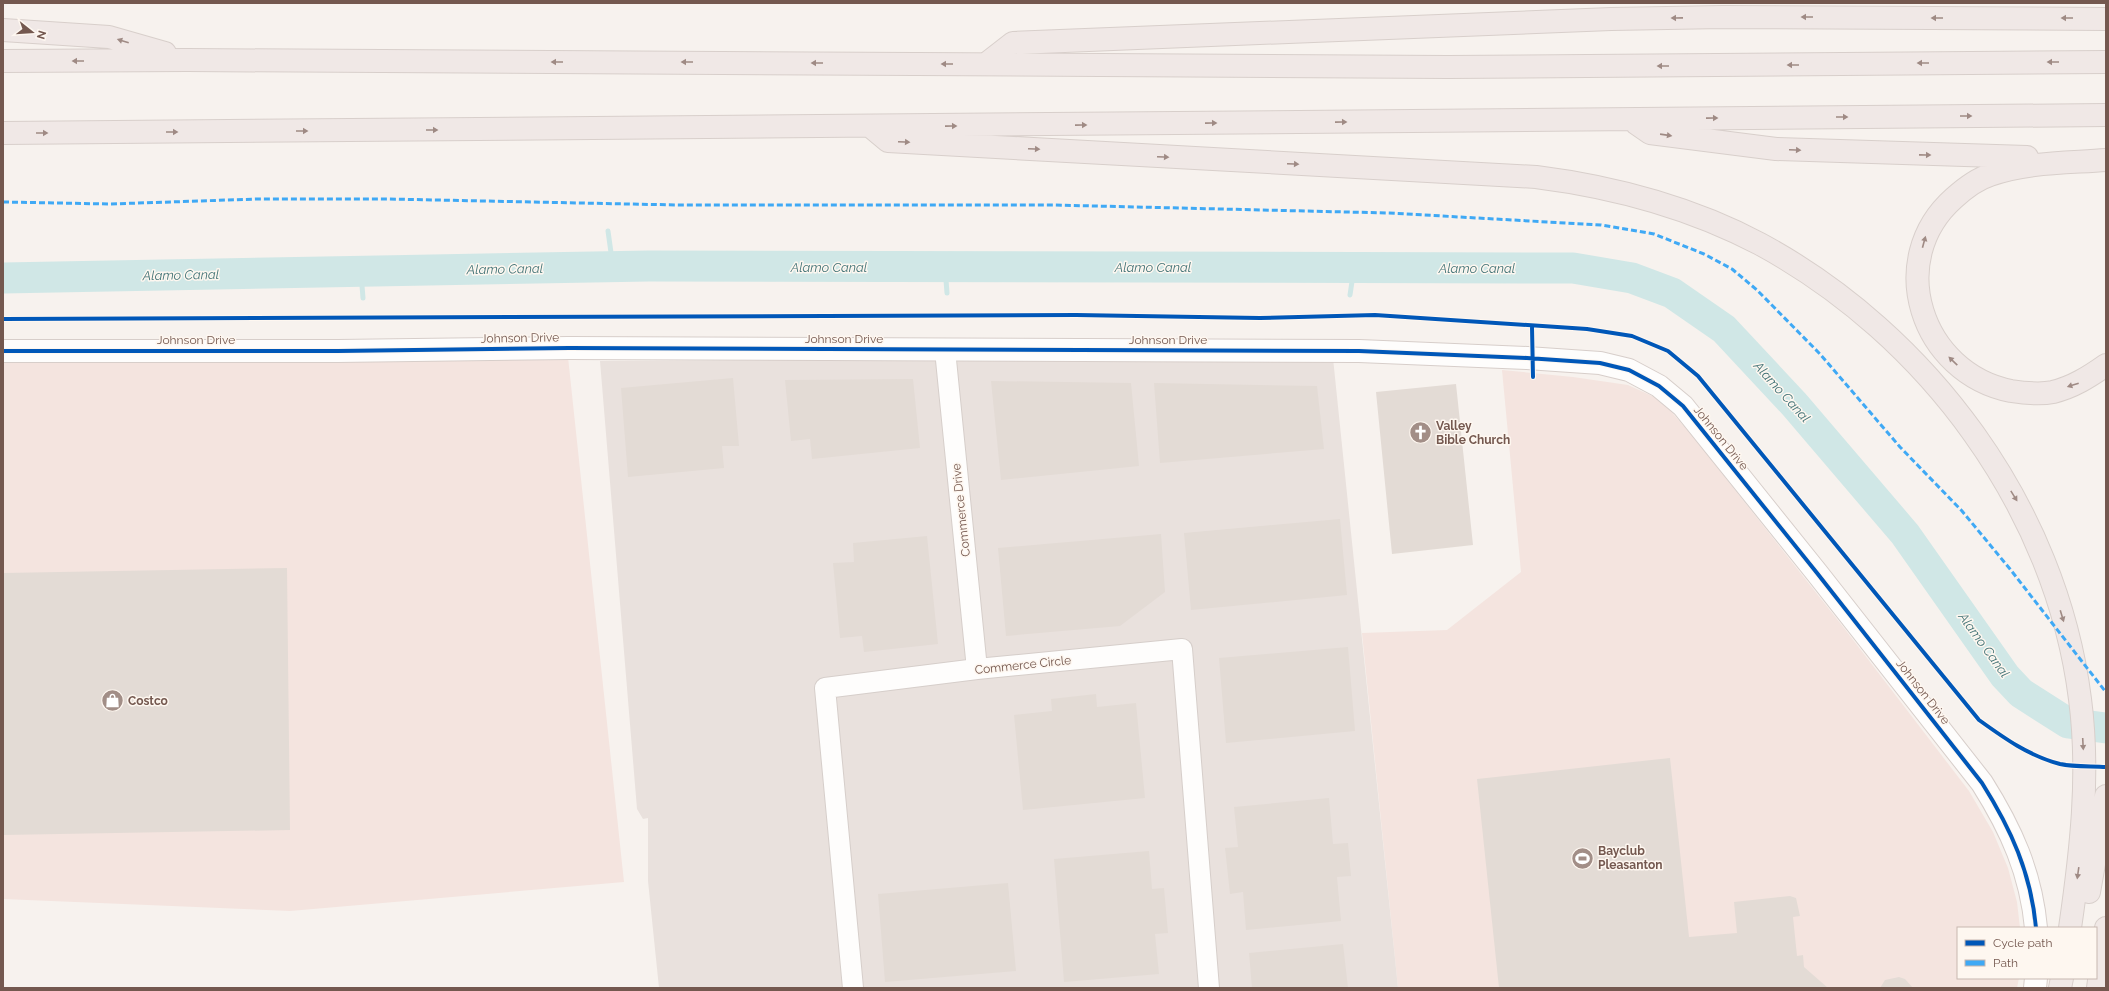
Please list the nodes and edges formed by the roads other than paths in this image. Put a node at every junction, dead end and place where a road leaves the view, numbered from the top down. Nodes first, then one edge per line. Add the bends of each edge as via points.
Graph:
1 (1635, 3) edge
2 (2106, 19) edge
3 (1442, 24) junction
4 (3, 30) edge
5 (187, 60) junction
6 (3, 61) edge
7 (2106, 62) edge
8 (986, 64) junction
9 (2106, 115) edge
10 (1631, 120) junction
11 (870, 126) junction
12 (3, 133) edge
13 (2106, 160) edge
14 (945, 350) junction
15 (3, 351) edge
16 (2106, 365) edge
17 (976, 669) junction
18 (2105, 803) edge
19 (2036, 927) edge
20 (2070, 927) edge
21 (2083, 927) edge
22 (2106, 928) edge
23 (853, 988) edge
24 (1209, 988) edge
25 (2098, 988) edge

1 - 3 highway
2 -> 3 highway via 1723,17
3 - 8 highway via 1013,43
5 -> 4 highway via 109,37
5 -> 6 highway
8 -> 5 highway
7 -> 8 highway via 1456,67
10 -> 9 highway
11 -> 10 highway
10 -> 13 highway via 1650,132 1776,149
12 -> 11 highway
11 -> 20 highway via 888,141 1536,177 1585,183 1631,194 1720,225 1761,245 1847,301 1891,338 1930,377 1962,418 2016,499 2051,578 2066,626 2080,698 2083,748 2084,805
16 -> 13 highway via 2081,383 2052,392 2023,393 1999,388 1973,377 1951,361 1932,336 1920,304 1917,269 1925,236 1943,208 1962,191 1988,175 2013,168
14 - 15 street, Johnson Drive via 569,348
14 - 17 street, Commerce Drive
14 - 19 street, Johnson Drive via 1359,351 1600,363 1629,370 1659,386 1688,412 1982,783 2004,818 2022,860 2034,904
17 - 23 street, Commerce Circle via 826,688
17 - 24 street, Commerce Circle via 1182,649
18 - 21 highway
22 - 25 highway

